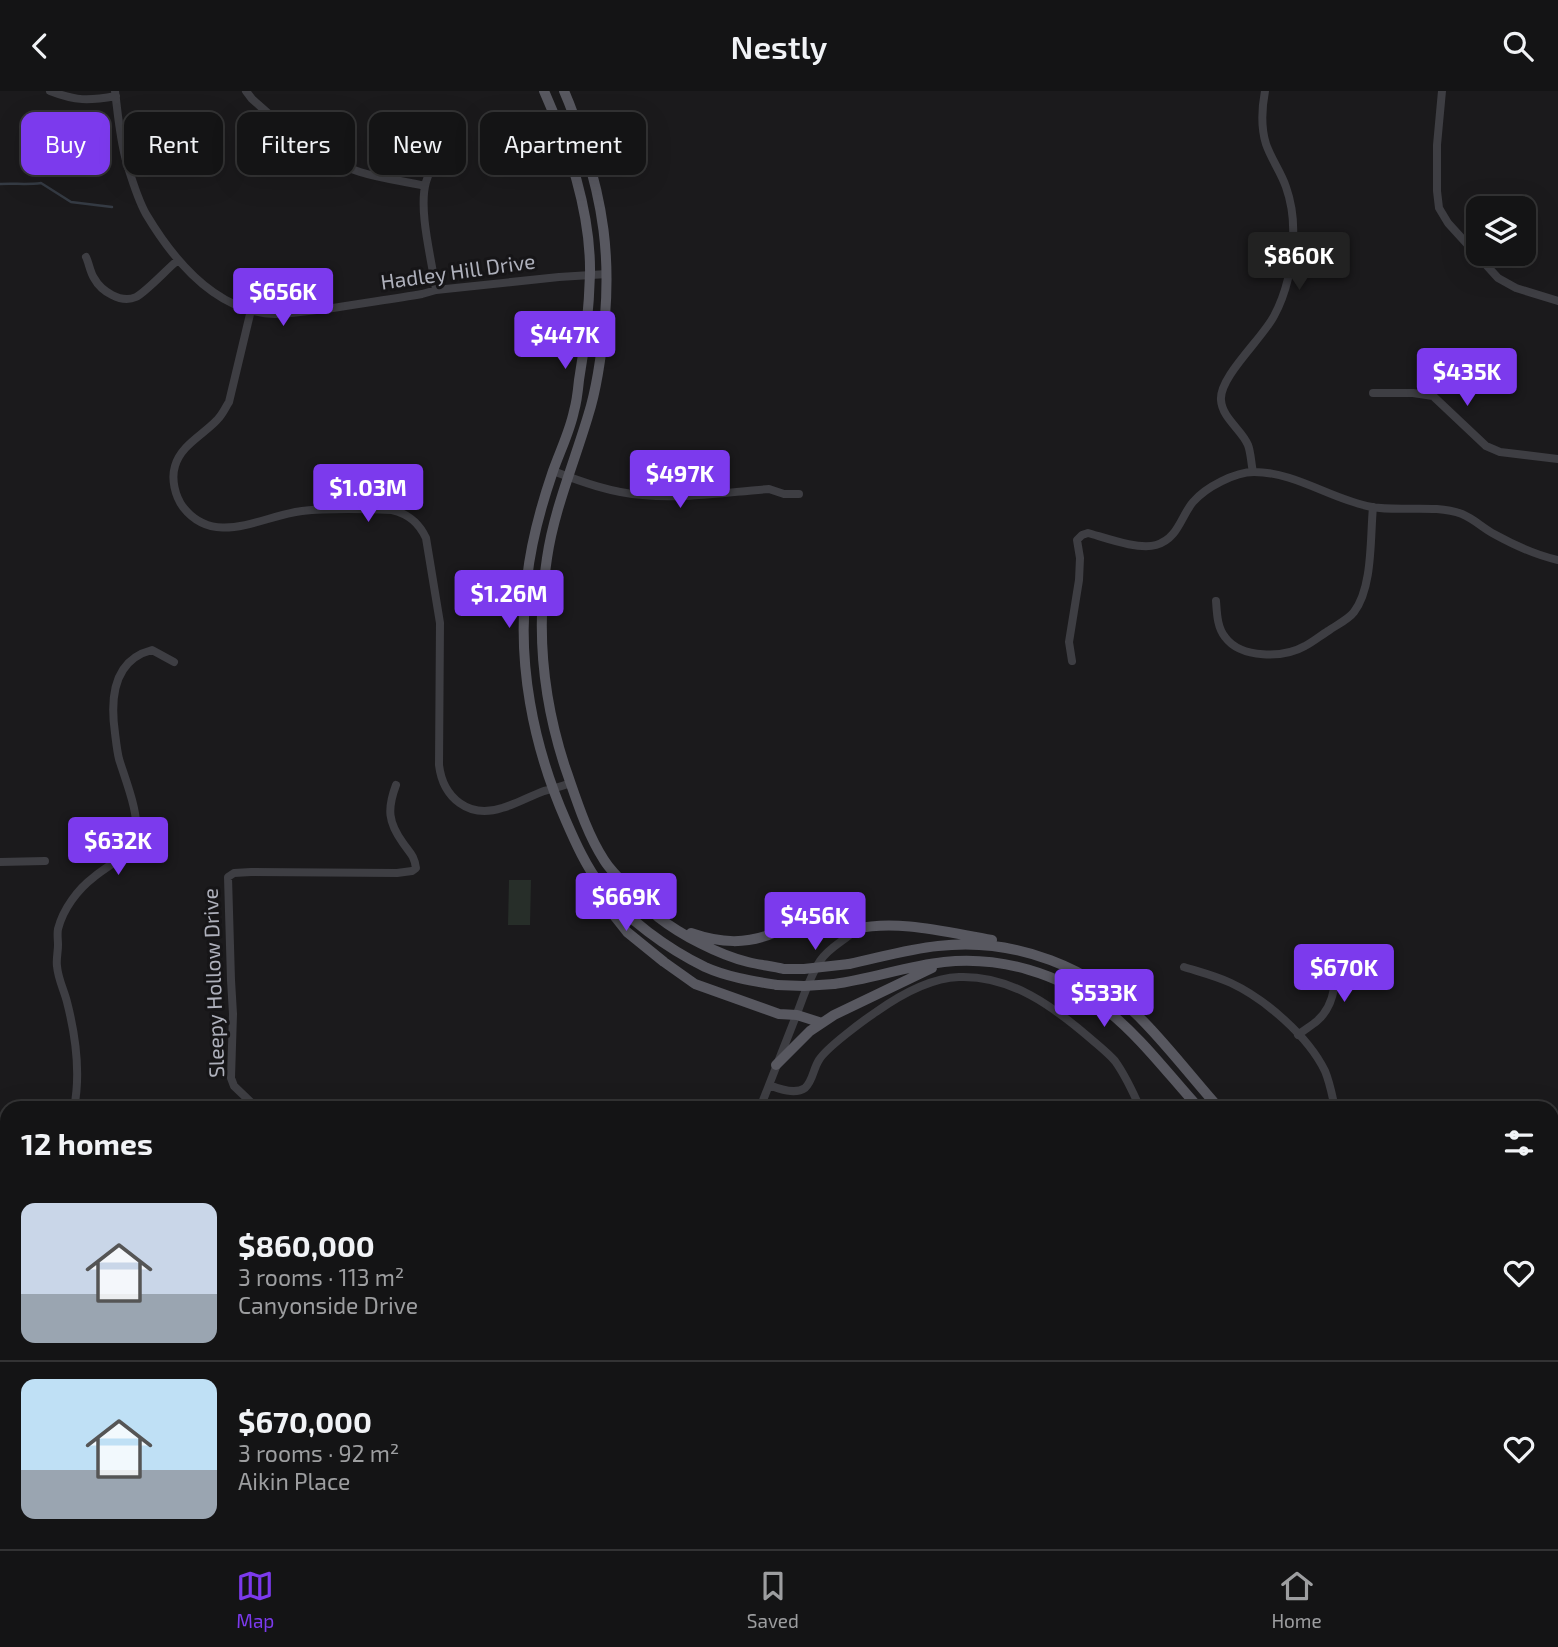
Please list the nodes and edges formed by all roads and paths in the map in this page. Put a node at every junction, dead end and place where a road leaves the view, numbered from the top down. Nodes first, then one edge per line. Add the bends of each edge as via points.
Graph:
1 (50, 91) edge
2 (246, 91) edge
3 (544, 91) edge
4 (564, 91) edge
5 (1265, 91) edge
6 (1442, 91) edge
7 (116, 93) edge
8 (429, 175) edge
9 (425, 186) junction
10 (86, 257) dead end
11 (178, 260) junction
12 (590, 274) junction
13 (607, 274) junction
14 (436, 290) junction
15 (1558, 301) edge
16 (251, 310) junction
17 (1373, 393) dead end
18 (1558, 459) edge
19 (553, 471) junction
20 (1253, 472) junction
21 (568, 477) junction
22 (799, 494) dead end
23 (1373, 507) junction
24 (1558, 560) edge
25 (1216, 601) dead end
26 (1072, 661) dead end
27 (174, 662) dead end
28 (571, 783) junction
29 (396, 785) dead end
30 (552, 790) junction
31 (45, 861) dead end
32 (0, 862) edge
33 (587, 867) junction
34 (659, 917) junction
35 (856, 929) junction
36 (1335, 948) dead end
37 (1025, 952) junction
38 (968, 961) junction
39 (1184, 967) dead end
40 (797, 1015) junction
41 (822, 1023) junction
42 (1298, 1035) junction
43 (776, 1065) junction
44 (769, 1085) junction
45 (75, 1101) edge
46 (250, 1101) edge
47 (763, 1101) edge
48 (1137, 1101) edge
49 (1193, 1101) edge
50 (1213, 1101) edge
51 (1334, 1101) edge

1 - 7 street via 71,99
2 - 9 street via 298,140 326,158 359,172
3 - 12 main road via 582,200
4 - 13 main road via 599,196
5 - 20 street via 1265,142 1293,209 1290,268 1274,316 1224,384 1221,400 1225,414 1248,445
6 - 15 street via 1437,191 1444,218 1498,278
7 - 11 street, Hadley Hill Drive via 127,164 145,212
8 - 9 street
9 - 14 street via 423,205
10 - 11 street via 103,290 124,299 135,297
11 - 16 street, Hadley Hill Drive via 220,297
12 - 13 street, Hadley Hill Drive
12 - 14 street, Hadley Hill Drive
12 - 19 main road via 586,339 574,412
13 - 21 main road via 596,390
14 - 16 street, Hadley Hill Drive via 295,313
16 - 30 street via 229,402 183,449 175,467 177,499 208,527 230,529 301,511 392,510 411,518 426,538 440,623 439,765 446,790 465,806 488,811
17 - 18 street via 1433,396 1486,446
19 - 21 street
19 - 30 main road via 533,542 524,613 529,706
20 - 23 street via 1278,475
20 - 26 street via 1209,488 1192,503 1179,528 1156,545 1138,546 1088,533 1077,540 1079,580 1069,642
21 - 22 street via 641,495 769,489
21 - 28 main road via 547,555 541,615 549,704
23 - 24 street via 1462,514 1520,547
23 - 25 street via 1362,598 1353,614 1303,647 1267,655 1235,646 1224,637
27 - 45 street via 152,650 140,653 122,671 113,699 114,723 135,815 135,836 121,858 79,890 58,930 57,965 77,1059
28 - 30 street
28 - 34 main road via 604,861
29 - 46 street, Sleepy Hollow Drive via 389,809 395,830 415,857 412,871 251,872 228,877 231,1078
30 - 33 main road
31 - 32 street
33 - 38 main road, bridge via 603,889 652,935 707,968 743,979 777,985 834,984
33 - 40 main road via 604,904 626,932 695,984 779,1014
34 - 35 main road via 694,934 739,942 778,931 807,906 823,901 835,905
34 - 37 main road, bridge via 719,953 784,969 849,964 937,946 1001,946
35 - 37 main road via 874,925 918,928 998,941
35 - 40 street via 821,959
36 - 42 street via 1333,995 1318,1020
37 - 50 main road via 1072,969 1107,990 1144,1022
38 - 41 main road via 932,968
38 - 49 main road via 1028,970 1065,983 1104,1007
39 - 42 street via 1250,993
40 - 41 main road
40 - 43 street
41 - 43 main road
42 - 51 street via 1324,1070
43 - 44 street
44 - 47 street
44 - 48 street via 803,1090 819,1059 874,1013 927,984 960,977 1011,986 1066,1018 1114,1059

